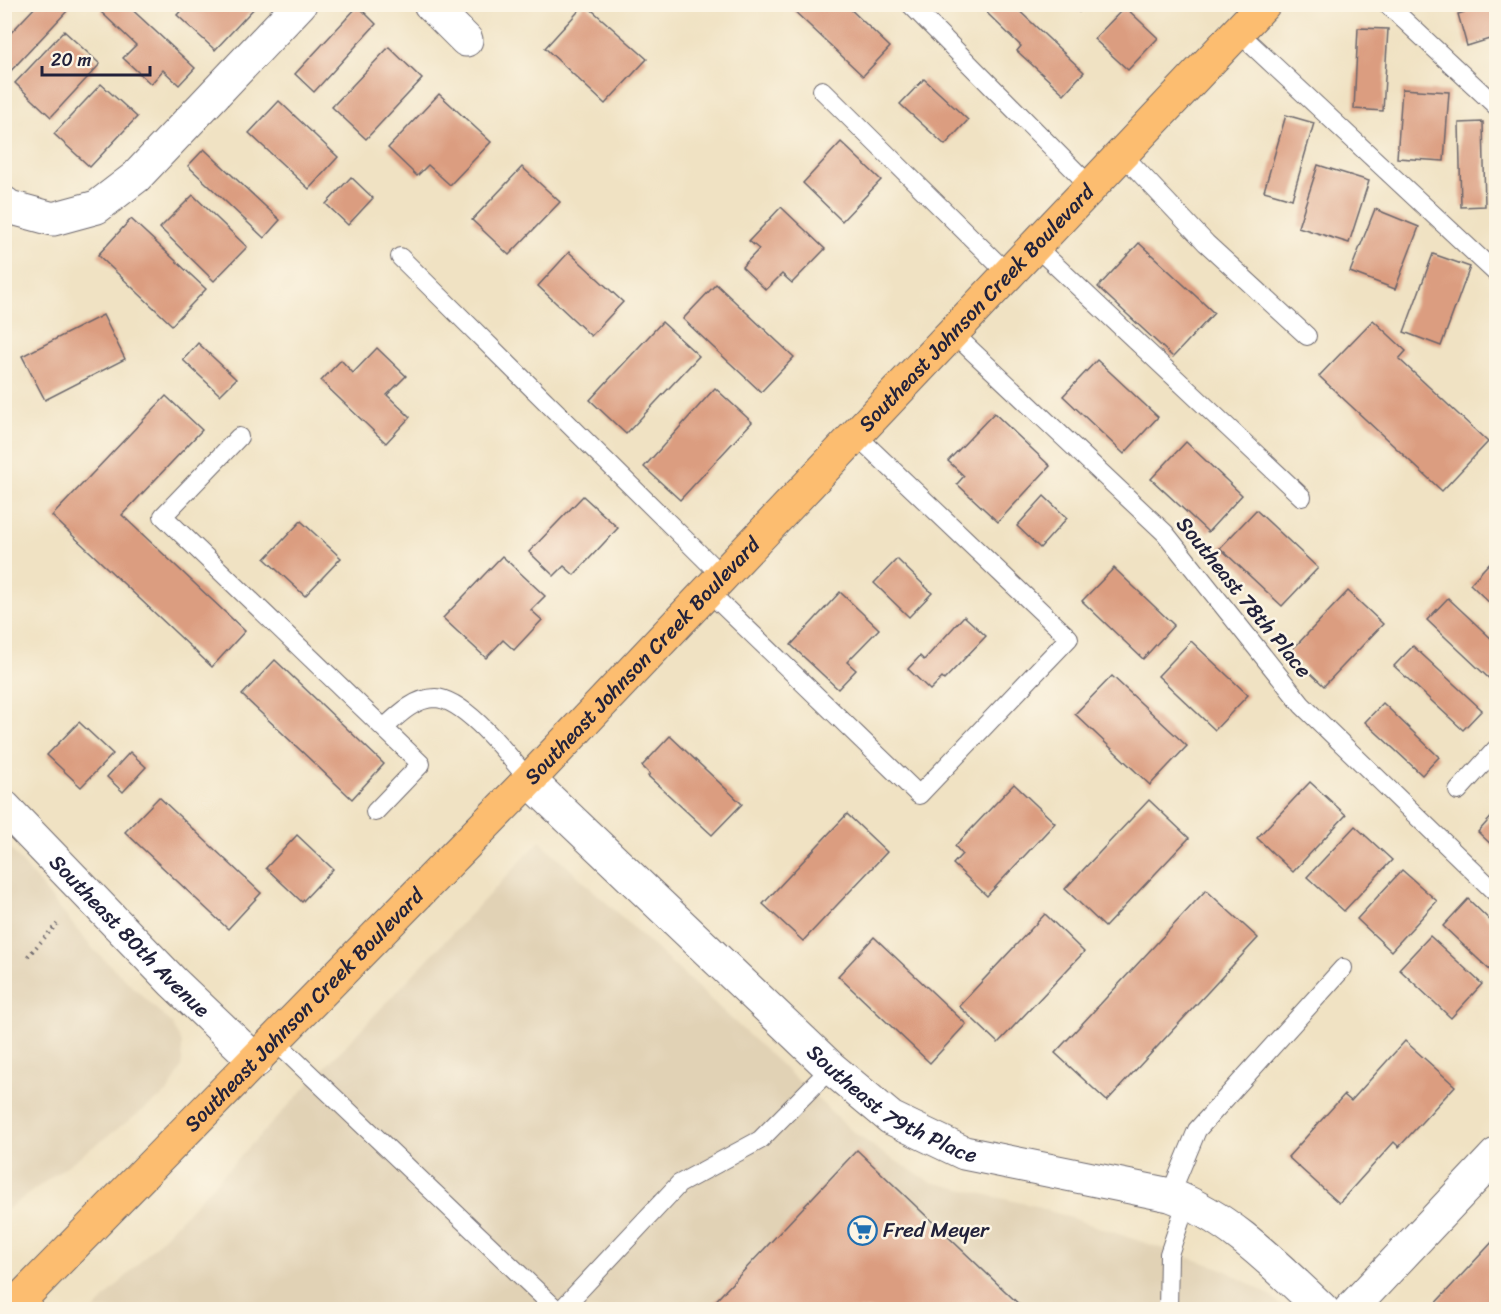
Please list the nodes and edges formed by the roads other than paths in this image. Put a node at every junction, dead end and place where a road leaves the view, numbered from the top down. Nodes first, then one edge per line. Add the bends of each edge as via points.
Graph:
1 (300, 4) edge
2 (429, 4) edge
3 (910, 4) edge
4 (1264, 4) edge
5 (1387, 4) edge
6 (1239, 33) junction
7 (466, 40) dead end
8 (822, 90) dead end
9 (1497, 106) edge
10 (1122, 154) junction
11 (1091, 187) junction
12 (4, 202) edge
13 (1035, 246) junction
14 (400, 257) dead end
15 (1497, 273) edge
16 (1008, 274) junction
17 (953, 333) junction
18 (1307, 336) dead end
19 (856, 435) junction
20 (238, 436) dead end
21 (1302, 496) dead end
22 (715, 584) junction
23 (384, 728) junction
24 (1497, 749) edge
25 (529, 780) junction
26 (1458, 790) dead end
27 (4, 807) edge
28 (375, 812) dead end
29 (1497, 893) edge
30 (1343, 968) dead end
31 (265, 1051) junction
32 (831, 1068) junction
33 (1497, 1155) edge
34 (1179, 1198) junction
35 (10, 1310) edge
36 (559, 1310) edge
37 (1168, 1310) edge
38 (1323, 1310) edge
39 (1350, 1310) edge

1 - 12 street via 136,177 97,207 53,219 9,207
2 - 7 street
3 - 11 lane
4 - 6 main road, Southeast Johnson Creek Boulevard
5 - 9 lane
6 - 10 main road, Southeast Johnson Creek Boulevard
6 - 15 lane
8 - 16 lane
10 - 11 main road, Southeast Johnson Creek Boulevard
10 - 18 lane via 1206,243
11 - 13 main road, Southeast Johnson Creek Boulevard
13 - 16 main road, Southeast Johnson Creek Boulevard
13 - 21 lane
14 - 22 lane
16 - 17 main road, Southeast Johnson Creek Boulevard
17 - 19 main road, Southeast Johnson Creek Boulevard
17 - 29 lane, Southeast 78th Place via 1165,533 1302,705
19 - 22 main road, Southeast Johnson Creek Boulevard
19 - 22 lane via 1069,638 919,795
20 - 23 lane via 163,516
22 - 25 main road, Southeast Johnson Creek Boulevard
23 - 25 lane via 417,702 435,698 452,703 494,740
23 - 28 lane via 421,764
24 - 26 lane
25 - 31 main road, Southeast Johnson Creek Boulevard
25 - 32 street, Southeast 79th Place
27 - 31 street, Southeast 80th Avenue via 173,981
30 - 34 lane via 1197,1130
31 - 35 main road, Southeast Johnson Creek Boulevard
31 - 36 lane
32 - 34 street, Southeast 79th Place via 891,1119 964,1153
32 - 36 lane via 760,1140 679,1184
33 - 39 street
34 - 37 lane via 1169,1254
34 - 38 street, Southeast 79th Place via 1225,1224

